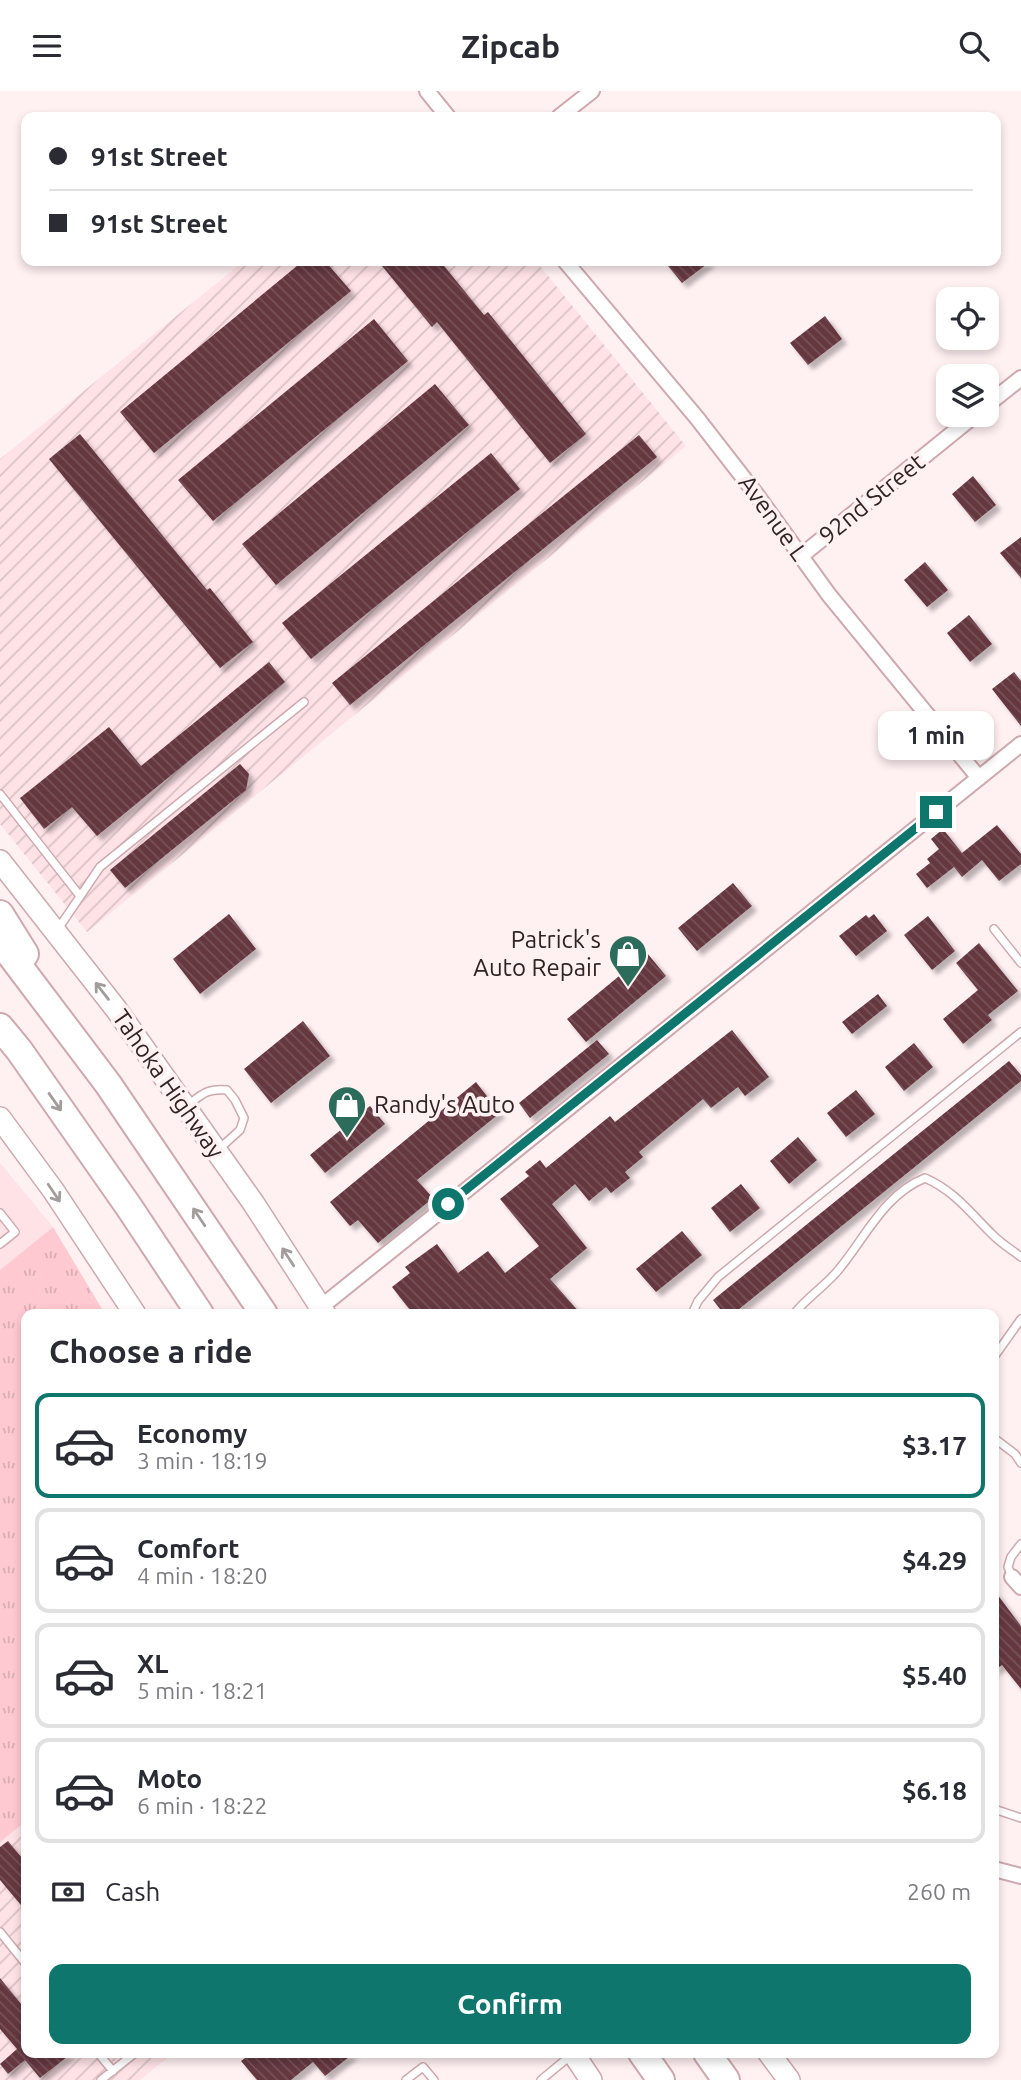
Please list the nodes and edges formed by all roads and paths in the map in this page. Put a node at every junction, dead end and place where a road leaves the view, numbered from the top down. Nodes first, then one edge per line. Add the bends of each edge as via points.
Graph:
1 (427, 91) edge
2 (592, 91) edge
3 (444, 112) edge
4 (565, 112) edge
5 (569, 266) edge
6 (1021, 378) edge
7 (999, 395) edge
8 (960, 427) edge
9 (801, 556) junction
10 (304, 702) dead end
11 (1021, 744) edge
12 (979, 778) junction
13 (0, 794) edge
14 (0, 861) edge
15 (80, 896) junction
16 (0, 914) edge
17 (994, 929) dead end
18 (56, 933) junction
19 (0, 941) edge
20 (1021, 963) edge
21 (0, 1027) edge
22 (1021, 1033) edge
23 (0, 1035) edge
24 (31, 1067) junction
25 (98, 1072) junction
26 (184, 1108) junction
27 (0, 1118) edge
28 (216, 1151) junction
29 (0, 1213) edge
30 (0, 1244) edge
31 (1021, 1257) edge
32 (132, 1309) edge
33 (197, 1309) edge
34 (261, 1309) edge
35 (322, 1309) edge
36 (324, 1309) edge
37 (694, 1309) edge
38 (799, 1309) edge
39 (1021, 1319) edge
40 (999, 1350) edge
41 (999, 1442) edge
42 (1021, 1463) edge
43 (1021, 1544) edge
44 (1017, 1582) edge
45 (999, 1811) edge
46 (1021, 1818) edge
47 (999, 1870) edge
48 (1021, 1876) edge
49 (0, 1932) edge
50 (21, 1958) edge
51 (102, 2058) edge
52 (129, 2058) edge
53 (567, 2058) edge
54 (576, 2058) edge
55 (646, 2058) edge
56 (711, 2058) edge
57 (773, 2058) edge
58 (113, 2071) junction
59 (101, 2080) edge
60 (406, 2080) edge
61 (434, 2080) edge
62 (541, 2080) edge
63 (591, 2080) edge
64 (661, 2080) edge
65 (726, 2080) edge
66 (789, 2080) edge

1 - 3 street
2 - 4 street
5 - 9 street, Avenue L via 697,418
6 - 7 street
8 - 9 street, 92nd Street
9 - 12 street, Avenue L
10 - 15 lane via 100,867
11 - 12 street
12 - 36 street
13 - 15 lane
14 - 18 main road, Tahoka Highway
15 - 18 lane
16 - 25 highway
17 - 20 lane
26 -> 18 main road, Tahoka Highway via 116,1009
19 - 25 highway, Tahoka Highway
21 - 24 highway
22 - 37 lane via 718,1277
23 - 24 highway
24 -> 33 highway
34 -> 25 highway, Tahoka Highway
26 - 28 main road, Tahoka Highway
26 - 28 lane via 206,1090 227,1090 235,1100 243,1118 240,1130
27 -> 32 main road
35 -> 28 main road, Tahoka Highway
29 - 30 lane via 15,1232
31 - 38 lane via 943,1186 925,1178 897,1195 840,1269
39 - 40 lane
41 - 42 lane
43 - 44 lane via 1008,1567
45 - 46 lane
47 - 48 street
49 - 50 lane
51 - 58 lane
52 - 58 lane
53 - 62 lane
54 - 63 main road
55 - 64 highway
56 - 65 highway
57 - 66 main road
58 - 59 lane
60 - 61 lane via 423,2067

